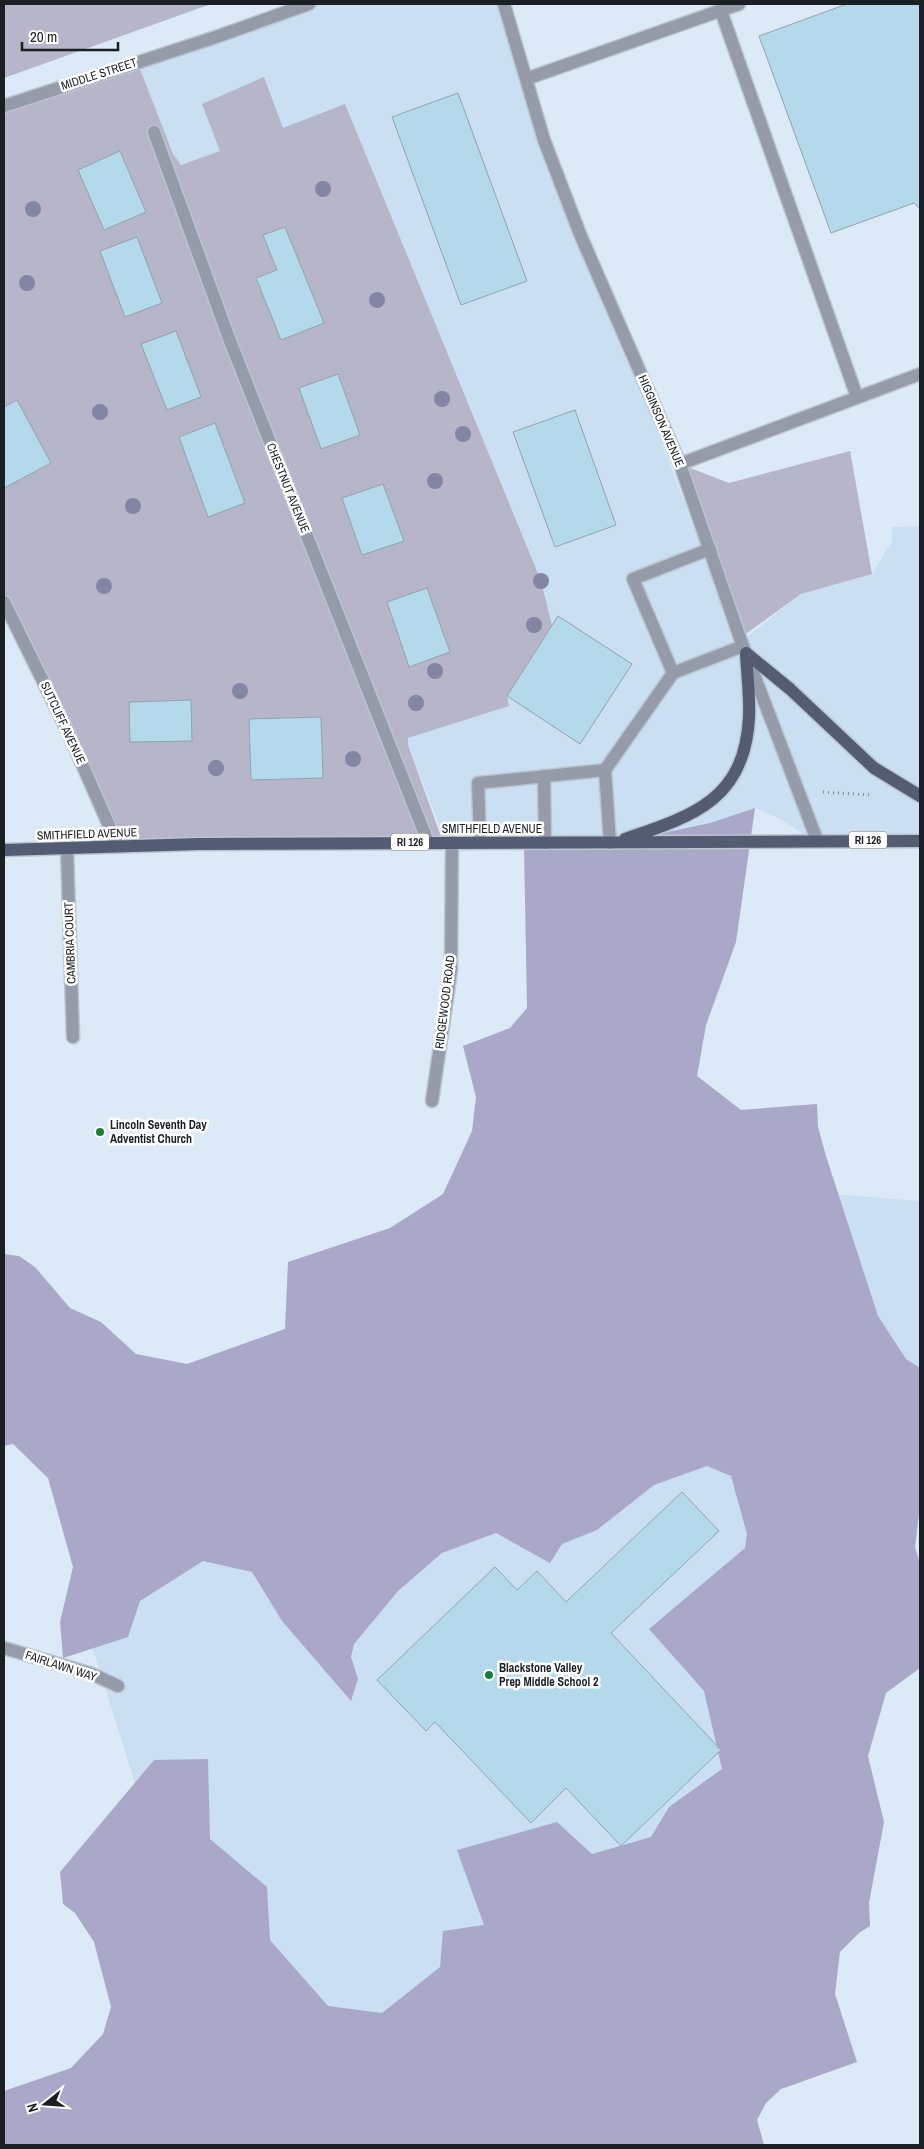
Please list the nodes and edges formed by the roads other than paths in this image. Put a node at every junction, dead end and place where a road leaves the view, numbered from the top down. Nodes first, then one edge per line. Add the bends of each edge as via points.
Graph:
1 (308, 4) edge
2 (504, 4) edge
3 (739, 4) edge
4 (720, 11) junction
5 (526, 79) junction
6 (4, 106) edge
7 (154, 132) dead end
8 (920, 374) edge
9 (857, 397) junction
10 (680, 464) junction
11 (710, 550) junction
12 (4, 602) edge
13 (744, 649) junction
14 (673, 673) junction
15 (605, 770) junction
16 (544, 776) junction
17 (920, 796) edge
18 (817, 840) junction
19 (920, 841) edge
20 (428, 842) junction
21 (452, 842) junction
22 (480, 842) junction
23 (545, 843) junction
24 (612, 843) junction
25 (118, 846) junction
26 (67, 849) junction
27 (4, 850) edge
28 (73, 1037) dead end
29 (432, 1101) dead end
30 (4, 1648) edge
31 (118, 1686) dead end

1 - 6 street, MIDDLE STREET
2 - 5 street, HIGGINSON AVENUE
3 - 4 street
4 - 5 street
4 - 9 street
5 - 10 street, HIGGINSON AVENUE via 544,140 580,234
7 - 20 street, CHESTNUT AVENUE via 230,341
8 - 9 street
9 - 10 street
10 - 11 street, HIGGINSON AVENUE
11 - 13 street, HIGGINSON AVENUE
11 - 14 street via 632,578
12 - 25 street, SUTCLIFF AVENUE via 68,732
13 - 14 street
13 - 17 main road via 874,768
13 - 18 street, HIGGINSON AVENUE
13 - 24 main road via 749,717 743,758 735,776 710,803 688,816
14 - 15 street
15 - 16 street
15 - 24 street
16 - 22 street via 478,783
16 - 23 street
18 - 19 main road, SMITHFIELD AVENUE / RI 126
18 - 24 main road, SMITHFIELD AVENUE / RI 126
20 - 21 main road, SMITHFIELD AVENUE / RI 126
20 - 25 main road, SMITHFIELD AVENUE / RI 126
21 - 22 main road, SMITHFIELD AVENUE / RI 126
21 - 29 street, RIDGEWOOD ROAD via 451,970
22 - 23 main road, SMITHFIELD AVENUE / RI 126
23 - 24 main road, SMITHFIELD AVENUE / RI 126
25 - 26 main road, SMITHFIELD AVENUE / RI 126
26 - 27 main road, SMITHFIELD AVENUE / RI 126
26 - 28 street, CAMBRIA COURT
30 - 31 street, FAIRLAWN WAY via 92,1674

